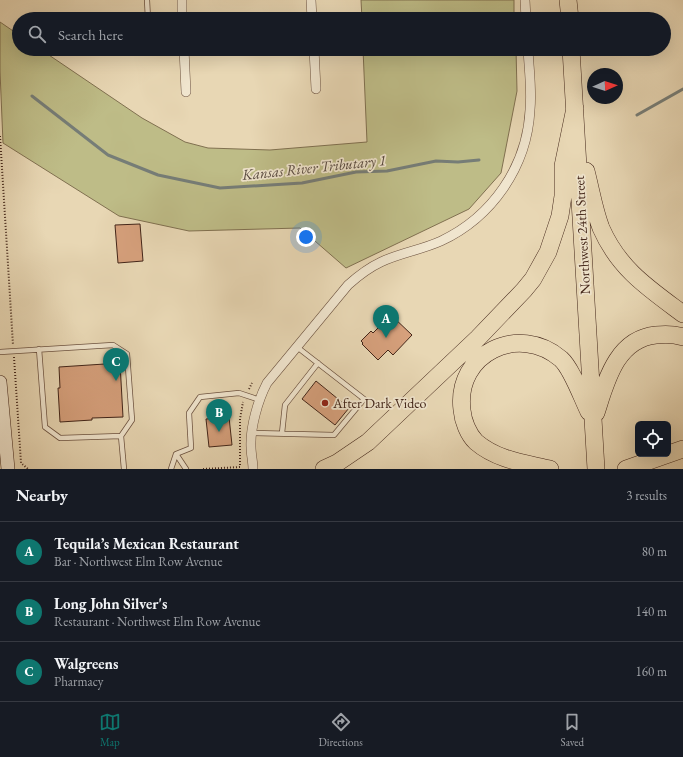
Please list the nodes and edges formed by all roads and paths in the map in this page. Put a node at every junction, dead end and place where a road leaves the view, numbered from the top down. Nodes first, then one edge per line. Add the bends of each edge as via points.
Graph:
1 (147, 0) edge
2 (182, 0) edge
3 (311, 0) edge
4 (525, 0) edge
5 (568, 0) edge
6 (148, 12) edge
7 (182, 12) edge
8 (312, 12) edge
9 (526, 12) edge
10 (569, 12) edge
11 (184, 56) edge
12 (314, 56) edge
13 (528, 56) edge
14 (571, 56) edge
15 (316, 90) dead end
16 (186, 92) dead end
17 (575, 108) junction
18 (0, 136) edge
19 (576, 136) junction
20 (683, 314) edge
21 (683, 337) edge
22 (297, 347) junction
23 (39, 349) junction
24 (14, 351) junction
25 (0, 352) edge
26 (318, 362) junction
27 (252, 383) dead end
28 (0, 389) edge
29 (246, 395) junction
30 (260, 400) junction
31 (593, 421) junction
32 (252, 433) junction
33 (282, 434) junction
34 (122, 436) junction
35 (683, 449) edge
36 (176, 454) junction
37 (8, 469) edge
38 (28, 469) edge
39 (124, 469) edge
40 (170, 469) edge
41 (186, 469) edge
42 (203, 469) edge
43 (254, 469) edge
44 (324, 469) edge
45 (550, 469) edge
46 (596, 469) edge
47 (626, 469) edge

1 - 6 lane
2 - 7 street
3 - 8 street
4 - 9 street
5 - 10 highway
11 - 16 street
12 - 15 street
13 - 22 street via 531,96 528,128 520,158 504,188 482,214 457,232 440,241 381,262 356,278
14 - 17 highway, Northwest 24th Street
17 - 19 highway, Northwest 24th Street
17 - 44 highway via 563,166 560,216 548,252 533,279 478,338 368,442
18 - 24 path
19 - 20 highway via 601,227 617,257 640,282
19 - 31 highway, Northwest 24th Street
21 - 31 highway via 672,334 651,336 630,345 609,374
22 - 26 lane
22 - 30 street via 267,383
23 - 24 lane
23 - 34 lane via 45,427 60,438
23 - 34 lane via 113,345 127,354 132,420
24 - 25 lane
24 - 38 path via 21,463
26 - 33 lane via 285,405
26 - 33 lane via 364,399 334,435
27 - 29 path
28 - 37 street
29 - 30 lane
29 - 36 lane via 239,393 200,397 189,412 191,448
29 - 42 path via 240,418 240,467
30 - 32 street
31 - 45 highway via 572,376 562,360 549,350 531,344 508,344 481,356 464,382 461,402 466,427 476,442 504,459
31 - 46 highway, Northwest 24th Street
32 - 33 lane
32 - 43 street
34 - 39 lane
35 - 47 highway
36 - 40 lane
36 - 41 lane

